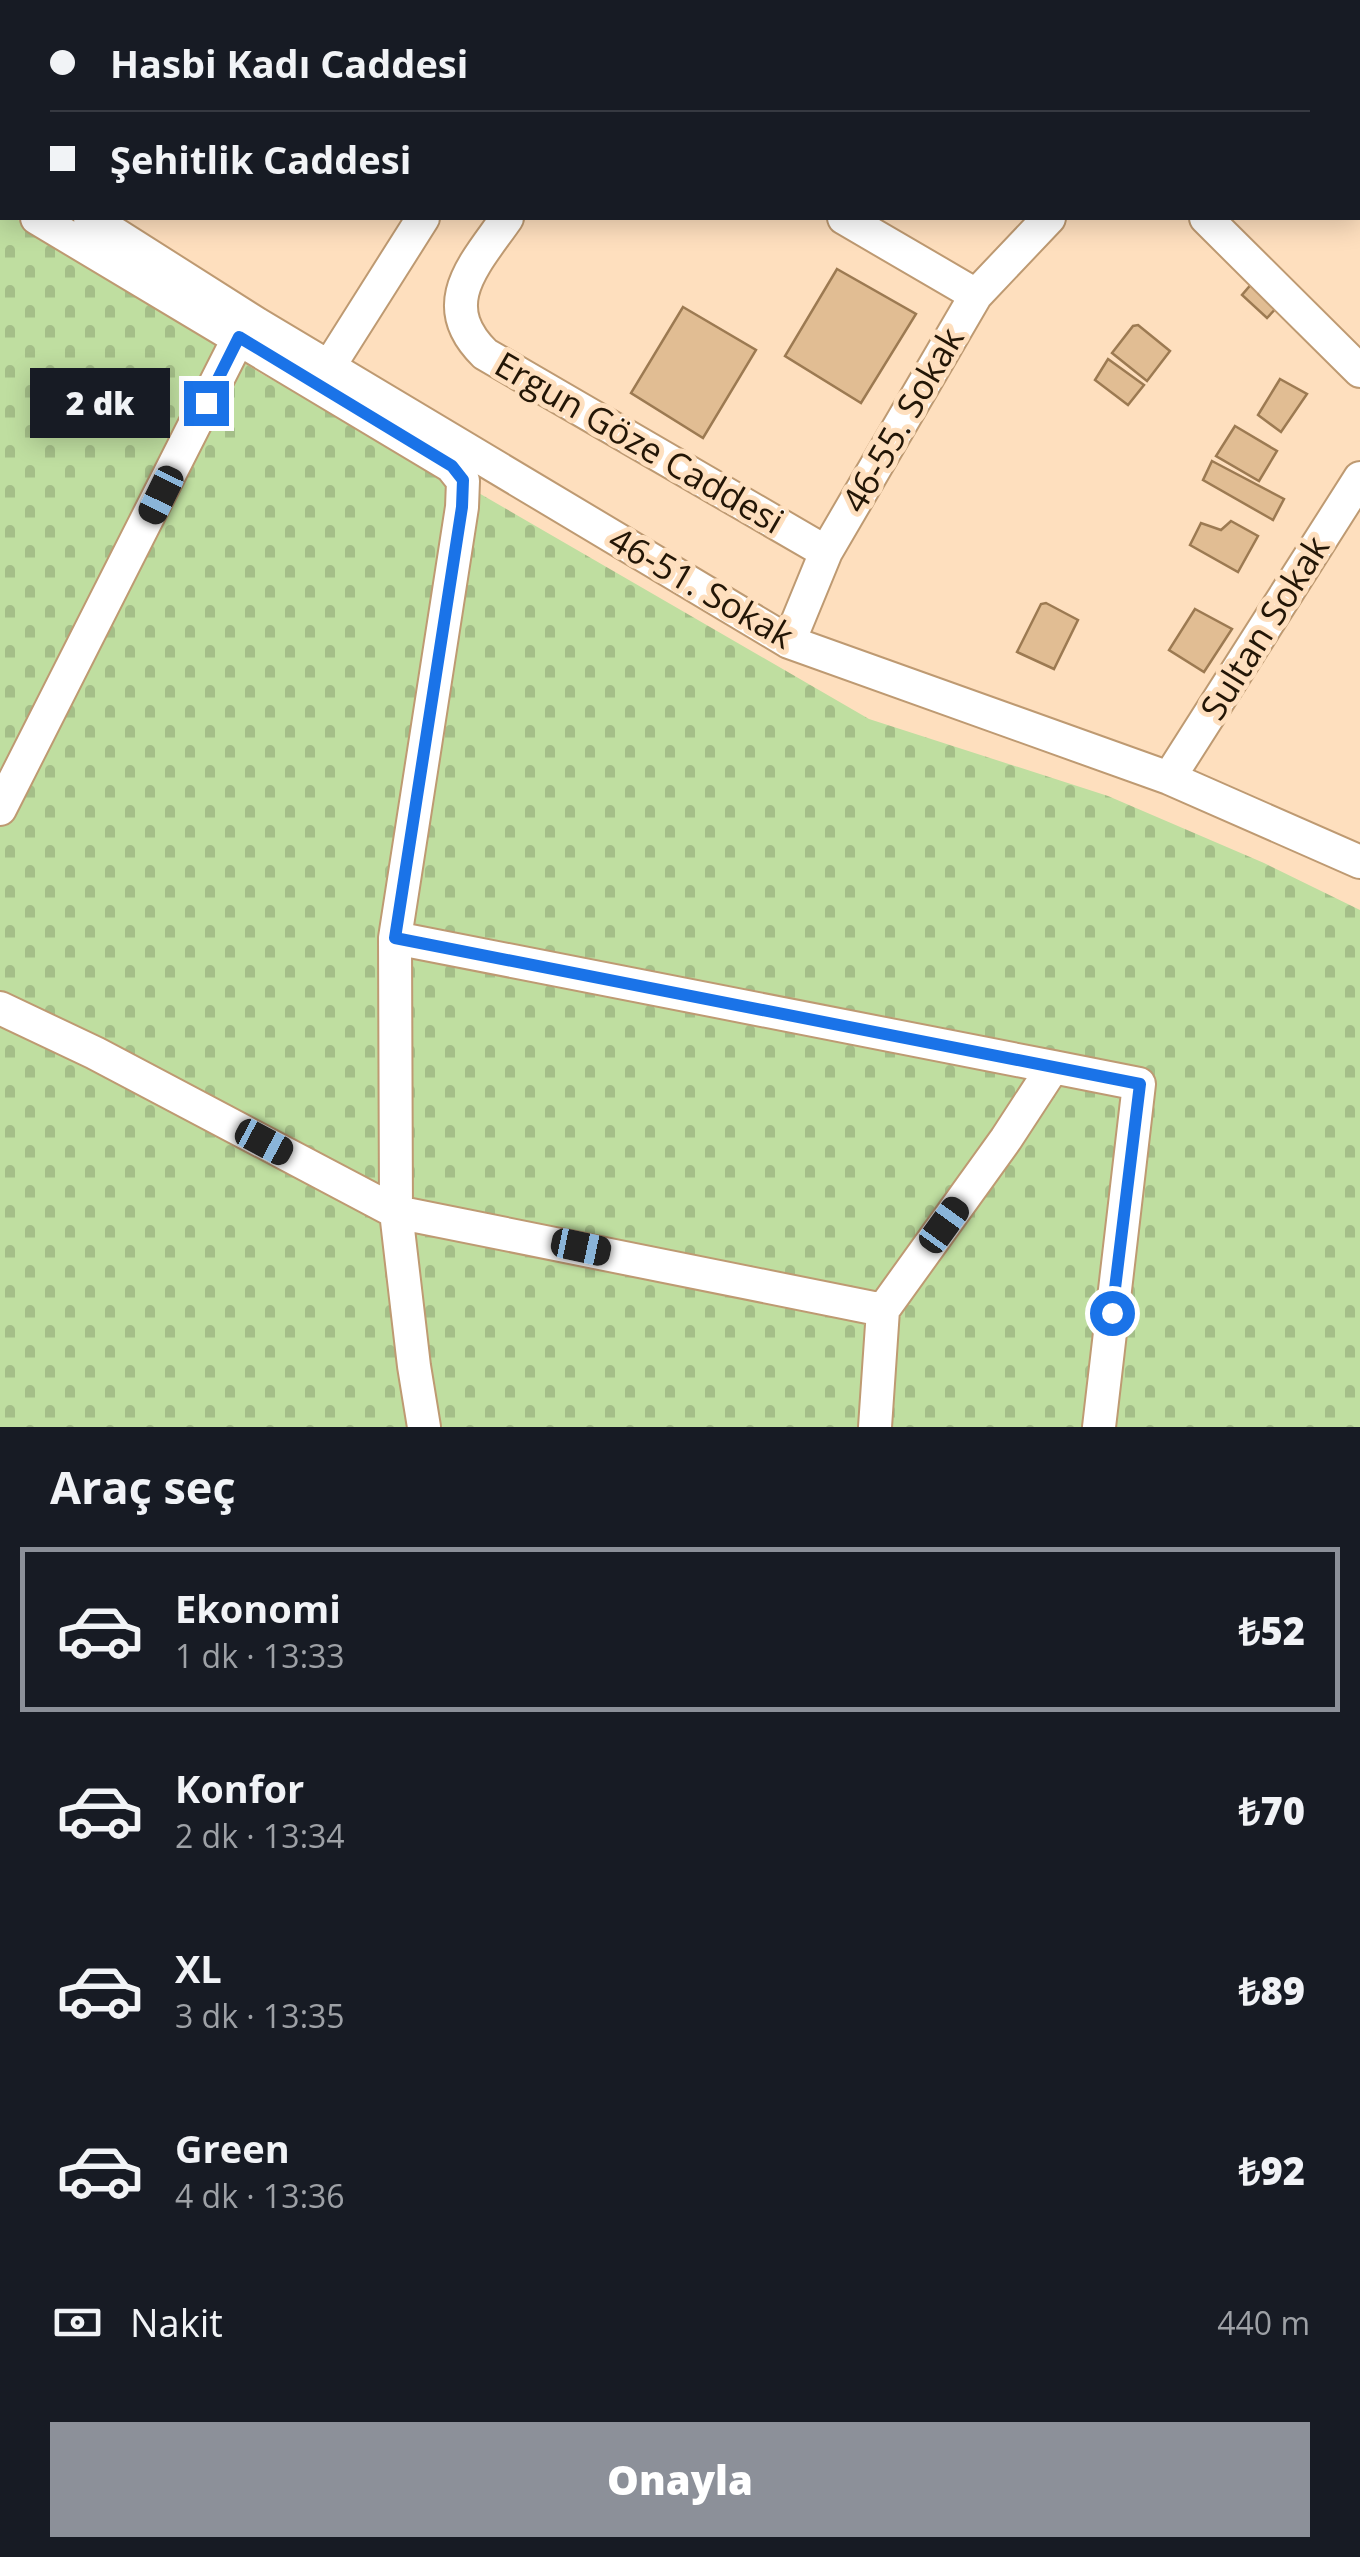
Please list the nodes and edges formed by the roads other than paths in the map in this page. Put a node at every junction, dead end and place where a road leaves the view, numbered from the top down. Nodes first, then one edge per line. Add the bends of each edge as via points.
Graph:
1 (40, 220) edge
2 (93, 220) edge
3 (422, 220) edge
4 (506, 220) edge
5 (847, 220) edge
6 (1047, 220) edge
7 (1208, 220) edge
8 (976, 295) junction
9 (239, 337) junction
10 (330, 364) junction
11 (1360, 371) edge
12 (1360, 478) edge
13 (826, 552) junction
14 (789, 642) junction
15 (1170, 778) junction
16 (0, 809) edge
17 (1360, 862) edge
18 (395, 938) junction
19 (0, 1008) edge
20 (1053, 1067) junction
21 (396, 1212) junction
22 (883, 1310) junction
23 (424, 1427) edge
24 (874, 1427) edge
25 (1099, 1427) edge

1 - 9 street
2 - 10 street, 46-51. Sokak
3 - 10 street
4 - 13 street, Ergun Göze Caddesi via 463,291 462,324 470,339
5 - 8 street
6 - 8 street, 46-55. Sokak
7 - 11 street
8 - 13 street, 46-55. Sokak
9 - 16 street
9 - 18 street via 452,466 463,480
10 - 14 street, 46-51. Sokak
12 - 15 street, Sultan Sokak
13 - 14 street, 46-55. Sokak
14 - 15 street, 46-51. Sokak
15 - 17 street, 46-51. Sokak
18 - 20 street
18 - 21 street
19 - 21 street
20 - 22 street
20 - 25 street via 1140,1084
21 - 22 street
21 - 23 street
22 - 24 street

